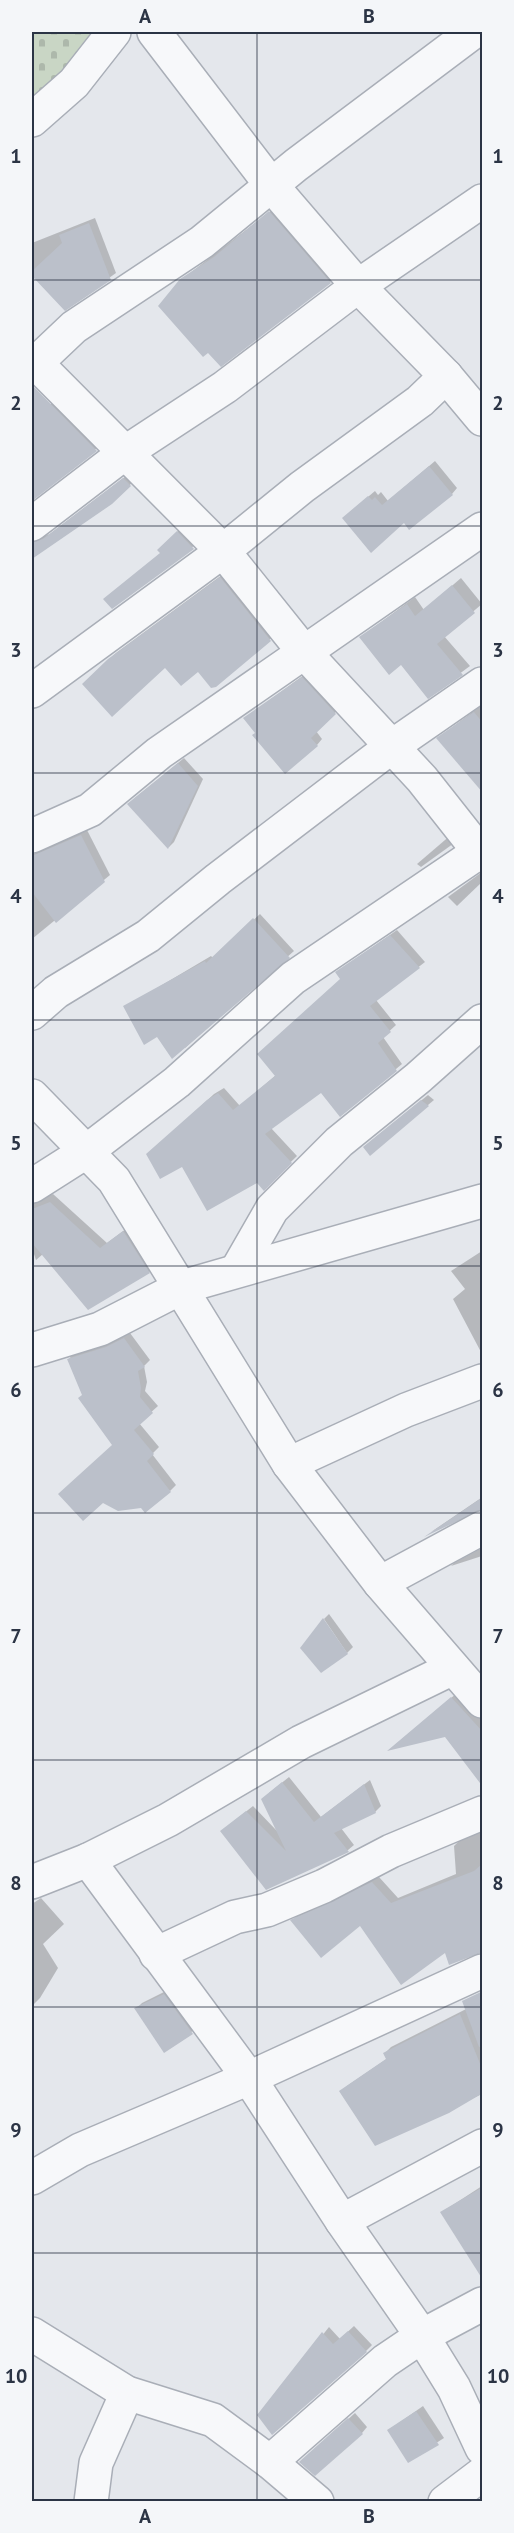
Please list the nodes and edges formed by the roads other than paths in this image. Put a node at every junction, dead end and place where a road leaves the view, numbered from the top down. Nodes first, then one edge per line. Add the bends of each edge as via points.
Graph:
1 (114, 32) edge
2 (154, 32) edge
3 (473, 32) edge
4 (32, 120) edge
5 (272, 186) junction
6 (483, 201) edge
7 (358, 286) junction
8 (34, 361) edge
9 (446, 376) junction
10 (483, 419) edge
11 (126, 452) junction
12 (32, 524) edge
13 (483, 529) edge
14 (223, 551) junction
15 (304, 652) junction
16 (483, 684) edge
17 (32, 691) edge
18 (391, 747) junction
19 (32, 836) edge
20 (482, 852) edge
21 (32, 1013) edge
22 (483, 1021) edge
23 (32, 1096) edge
24 (87, 1151) junction
25 (32, 1186) edge
26 (483, 1201) edge
27 (237, 1270) junction
28 (182, 1287) junction
29 (32, 1350) edge
30 (483, 1381) edge
31 (289, 1464) junction
32 (483, 1528) edge
33 (380, 1583) junction
34 (470, 1678) edge
35 (483, 1813) edge
36 (88, 1860) junction
37 (32, 1882) edge
38 (156, 1954) junction
39 (483, 1971) edge
40 (249, 2078) junction
41 (483, 2146) edge
42 (32, 2178) edge
43 (342, 2221) junction
44 (483, 2304) edge
45 (32, 2334) edge
46 (422, 2336) junction
47 (127, 2393) junction
48 (483, 2448) edge
49 (270, 2462) junction
50 (483, 2474) edge
51 (92, 2502) edge
52 (317, 2502) edge
53 (445, 2502) edge

1 - 4 street via 74,83
2 - 5 street
3 - 5 street
5 - 7 street
5 - 8 street via 202,242 74,327
6 - 7 street
7 - 9 street
7 - 11 street via 225,387
8 - 11 street
9 - 10 street
9 - 14 street via 420,401
11 - 12 street
11 - 14 street
13 - 15 street
14 - 15 street
14 - 17 street
15 - 18 street
15 - 19 street via 159,753 90,810
16 - 18 street
18 - 20 street
18 - 21 street via 148,936 56,992
20 - 24 street via 293,978 177,1082
22 - 27 street via 339,1142 272,1209
23 - 24 street
24 - 25 street
24 - 28 street via 114,1180
26 - 27 street
27 - 28 street
28 - 29 street via 100,1329
28 - 31 street
30 - 31 street via 406,1410
31 - 33 street
32 - 33 street
33 - 34 street
34 - 36 street via 301,1742 168,1821
35 - 38 street via 391,1851 324,1886 267,1910 235,1917
36 - 37 street
36 - 38 street
38 - 40 street
39 - 40 street
40 - 42 street via 80,2150
40 - 43 street
41 - 43 street
43 - 46 street
44 - 46 street
45 - 47 street
46 - 48 street via 454,2388
46 - 49 street via 385,2361
47 - 49 street via 213,2420
47 - 51 street via 96,2463
49 - 52 street
50 - 53 street

